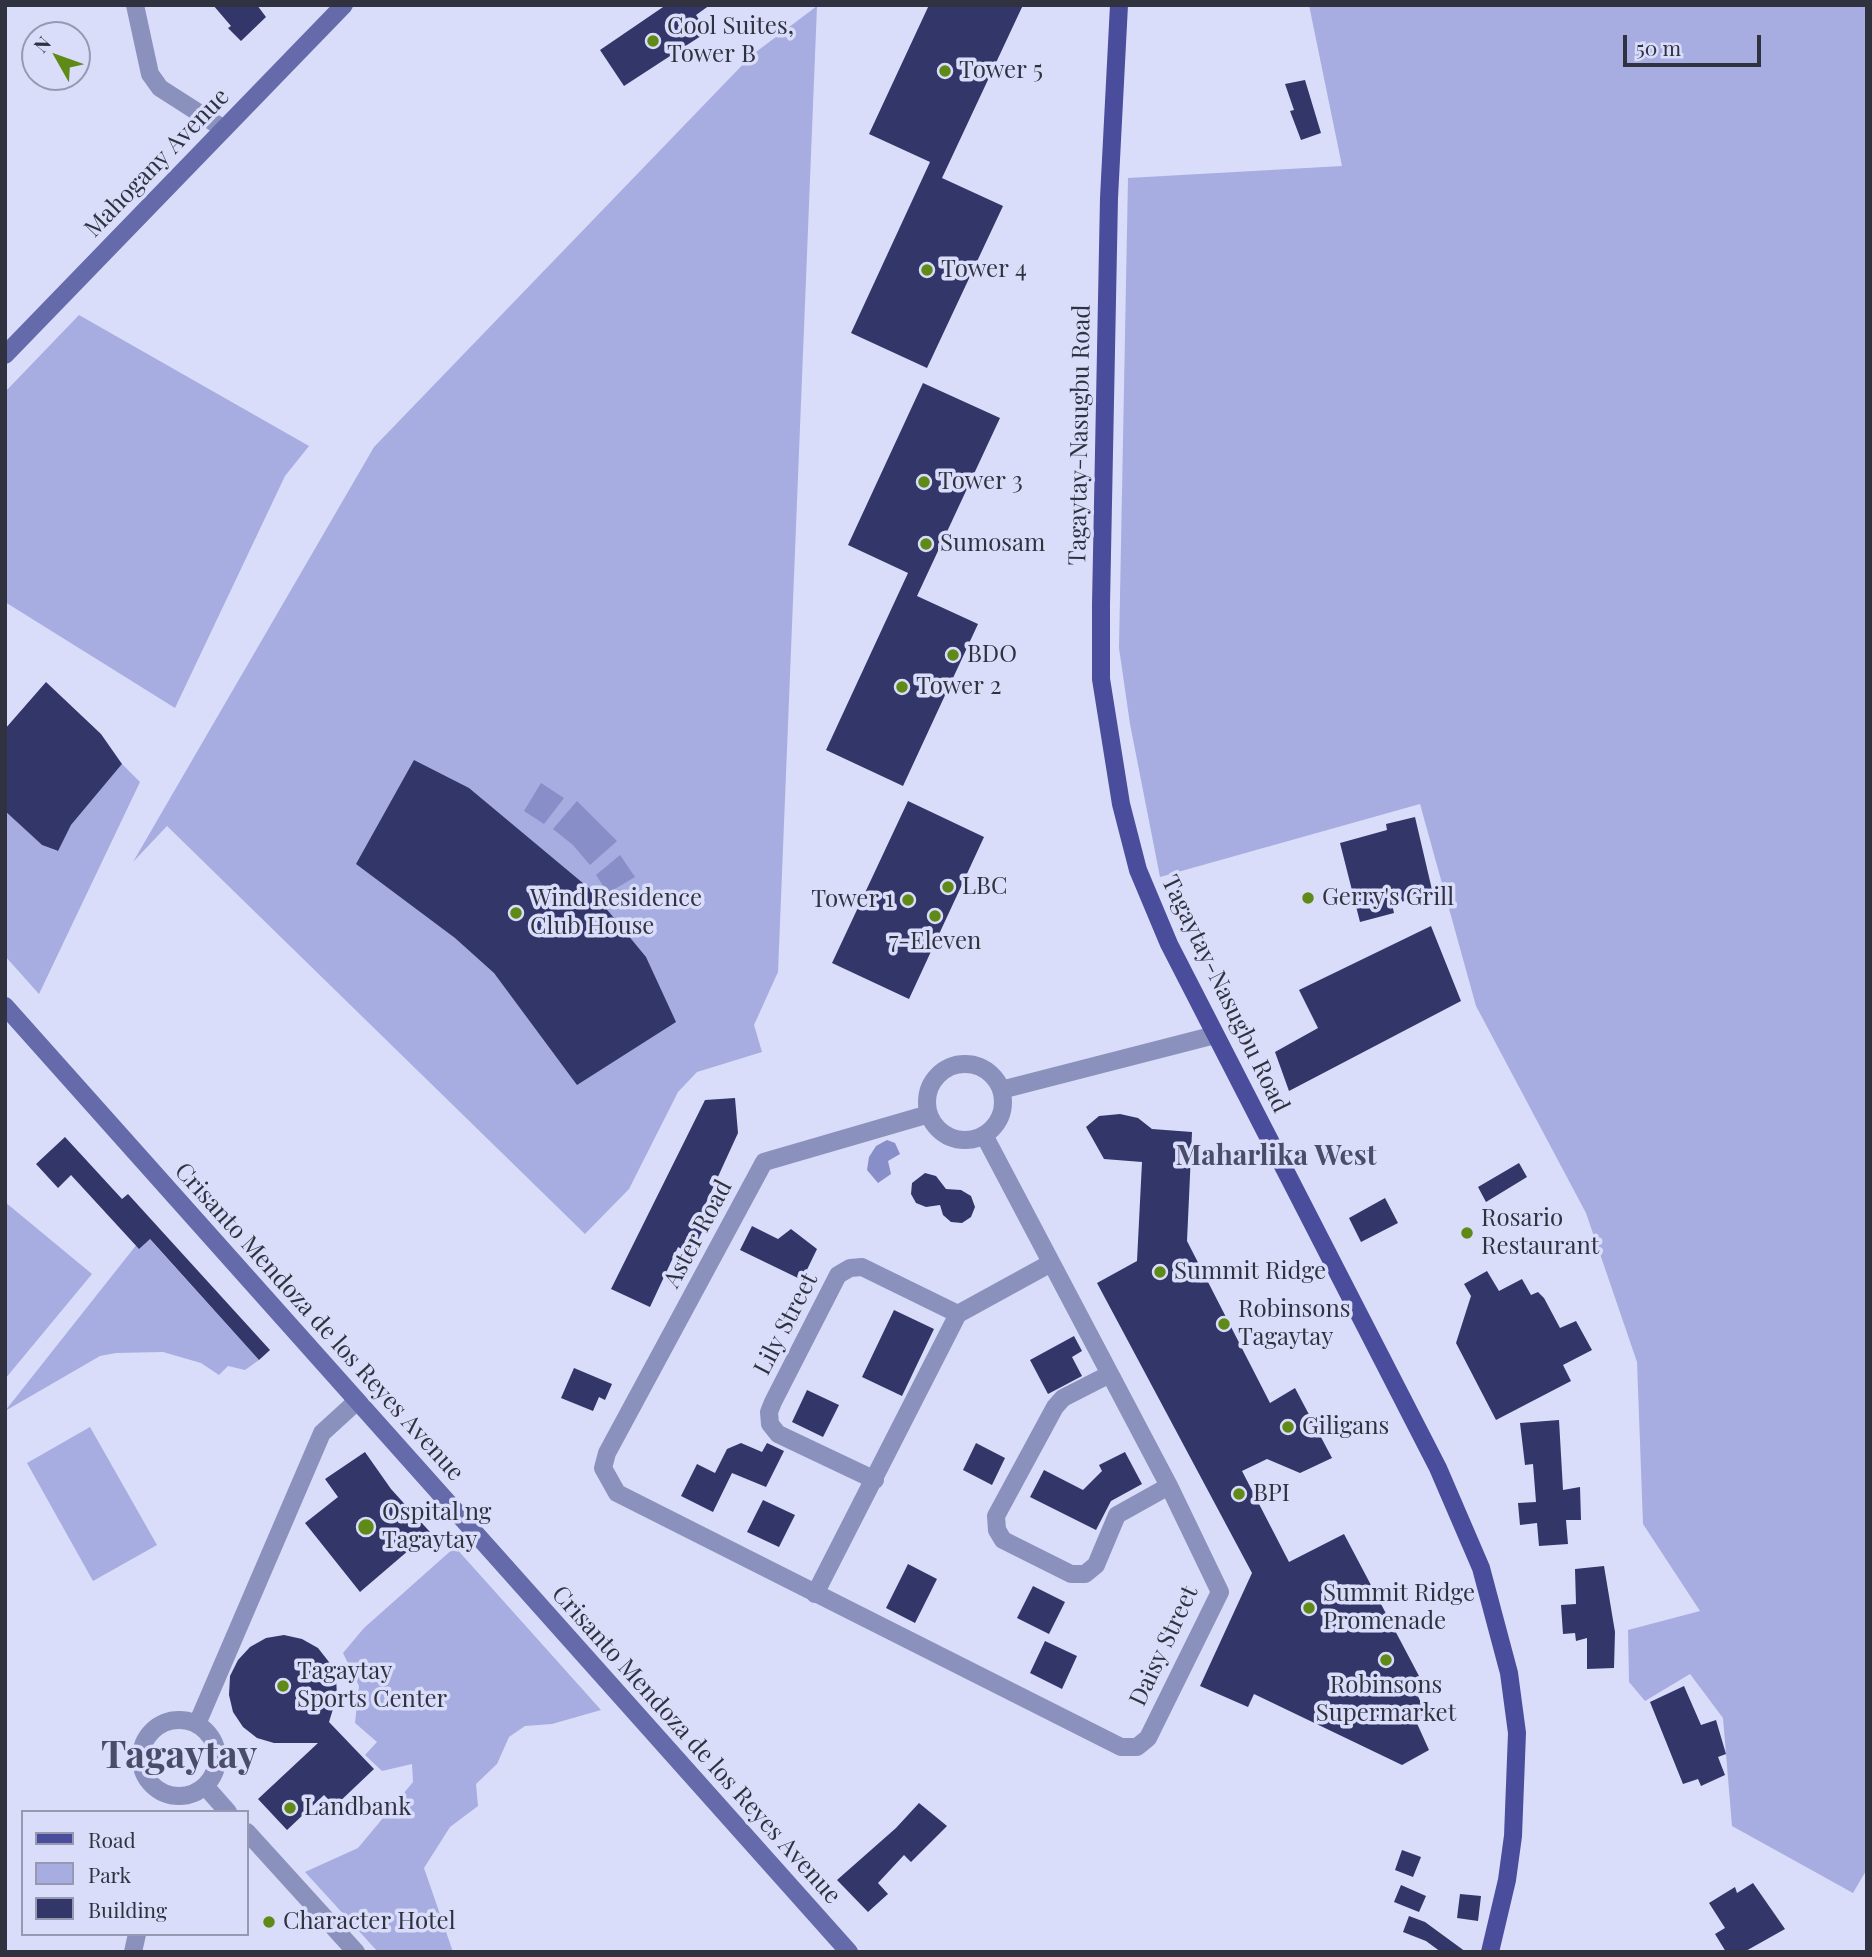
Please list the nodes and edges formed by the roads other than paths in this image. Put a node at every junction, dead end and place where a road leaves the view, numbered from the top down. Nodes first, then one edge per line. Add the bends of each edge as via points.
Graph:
1 (135, 5) edge
2 (344, 5) edge
3 (1119, 5) edge
4 (224, 130) junction
5 (5, 355) edge
6 (5, 1006) edge
7 (1215, 1035) junction
8 (1002, 1090) junction
9 (929, 1114) junction
10 (984, 1135) junction
11 (1051, 1263) junction
12 (958, 1314) junction
13 (1110, 1374) junction
14 (356, 1402) junction
15 (875, 1480) junction
16 (1169, 1486) junction
17 (814, 1594) junction
18 (197, 1724) junction
19 (205, 1786) junction
20 (173, 1804) edge
21 (226, 1810) edge
22 (248, 1833) edge
23 (356, 1952) edge
24 (849, 1952) edge
25 (1490, 1952) edge

1 - 4 street via 149,74 160,88
2 - 4 main road, Mahogany Avenue
3 - 7 main road, Tagaytay-Nasugbu Road via 1110,198 1101,679 1121,803 1138,870
4 - 5 main road, Mahogany Avenue
6 - 14 main road, Crisanto Mendoza de los Reyes Avenue
7 - 8 street
7 - 25 main road, Tagaytay-Nasugbu Road via 1438,1468 1481,1568 1509,1673 1517,1733 1513,1836
8 - 9 street via 985,1069 960,1064 947,1069 930,1088
8 - 10 street via 1001,1116
9 - 10 street via 951,1138
9 - 17 street, Aster Road via 764,1162 603,1468 617,1493
10 - 11 street
11 - 12 street
11 - 13 street
12 - 15 street
12 - 15 street, Lily Street via 862,1268 850,1268 838,1275 773,1402 770,1424 778,1434
13 - 16 street
13 - 16 street via 1063,1398 1055,1407 996,1516 997,1530 1003,1540 1071,1574 1085,1574 1096,1565 1118,1515
14 - 18 street via 321,1433
14 - 24 main road, Crisanto Mendoza de los Reyes Avenue
15 - 17 street
16 - 17 street, Daisy Street via 1220,1592 1148,1738 1136,1747 1121,1747
18 - 19 street via 217,1753 212,1777
18 - 20 street via 173,1720 161,1724 151,1731 141,1753 141,1766 153,1787
19 - 20 street
19 - 21 street
22 - 23 street

